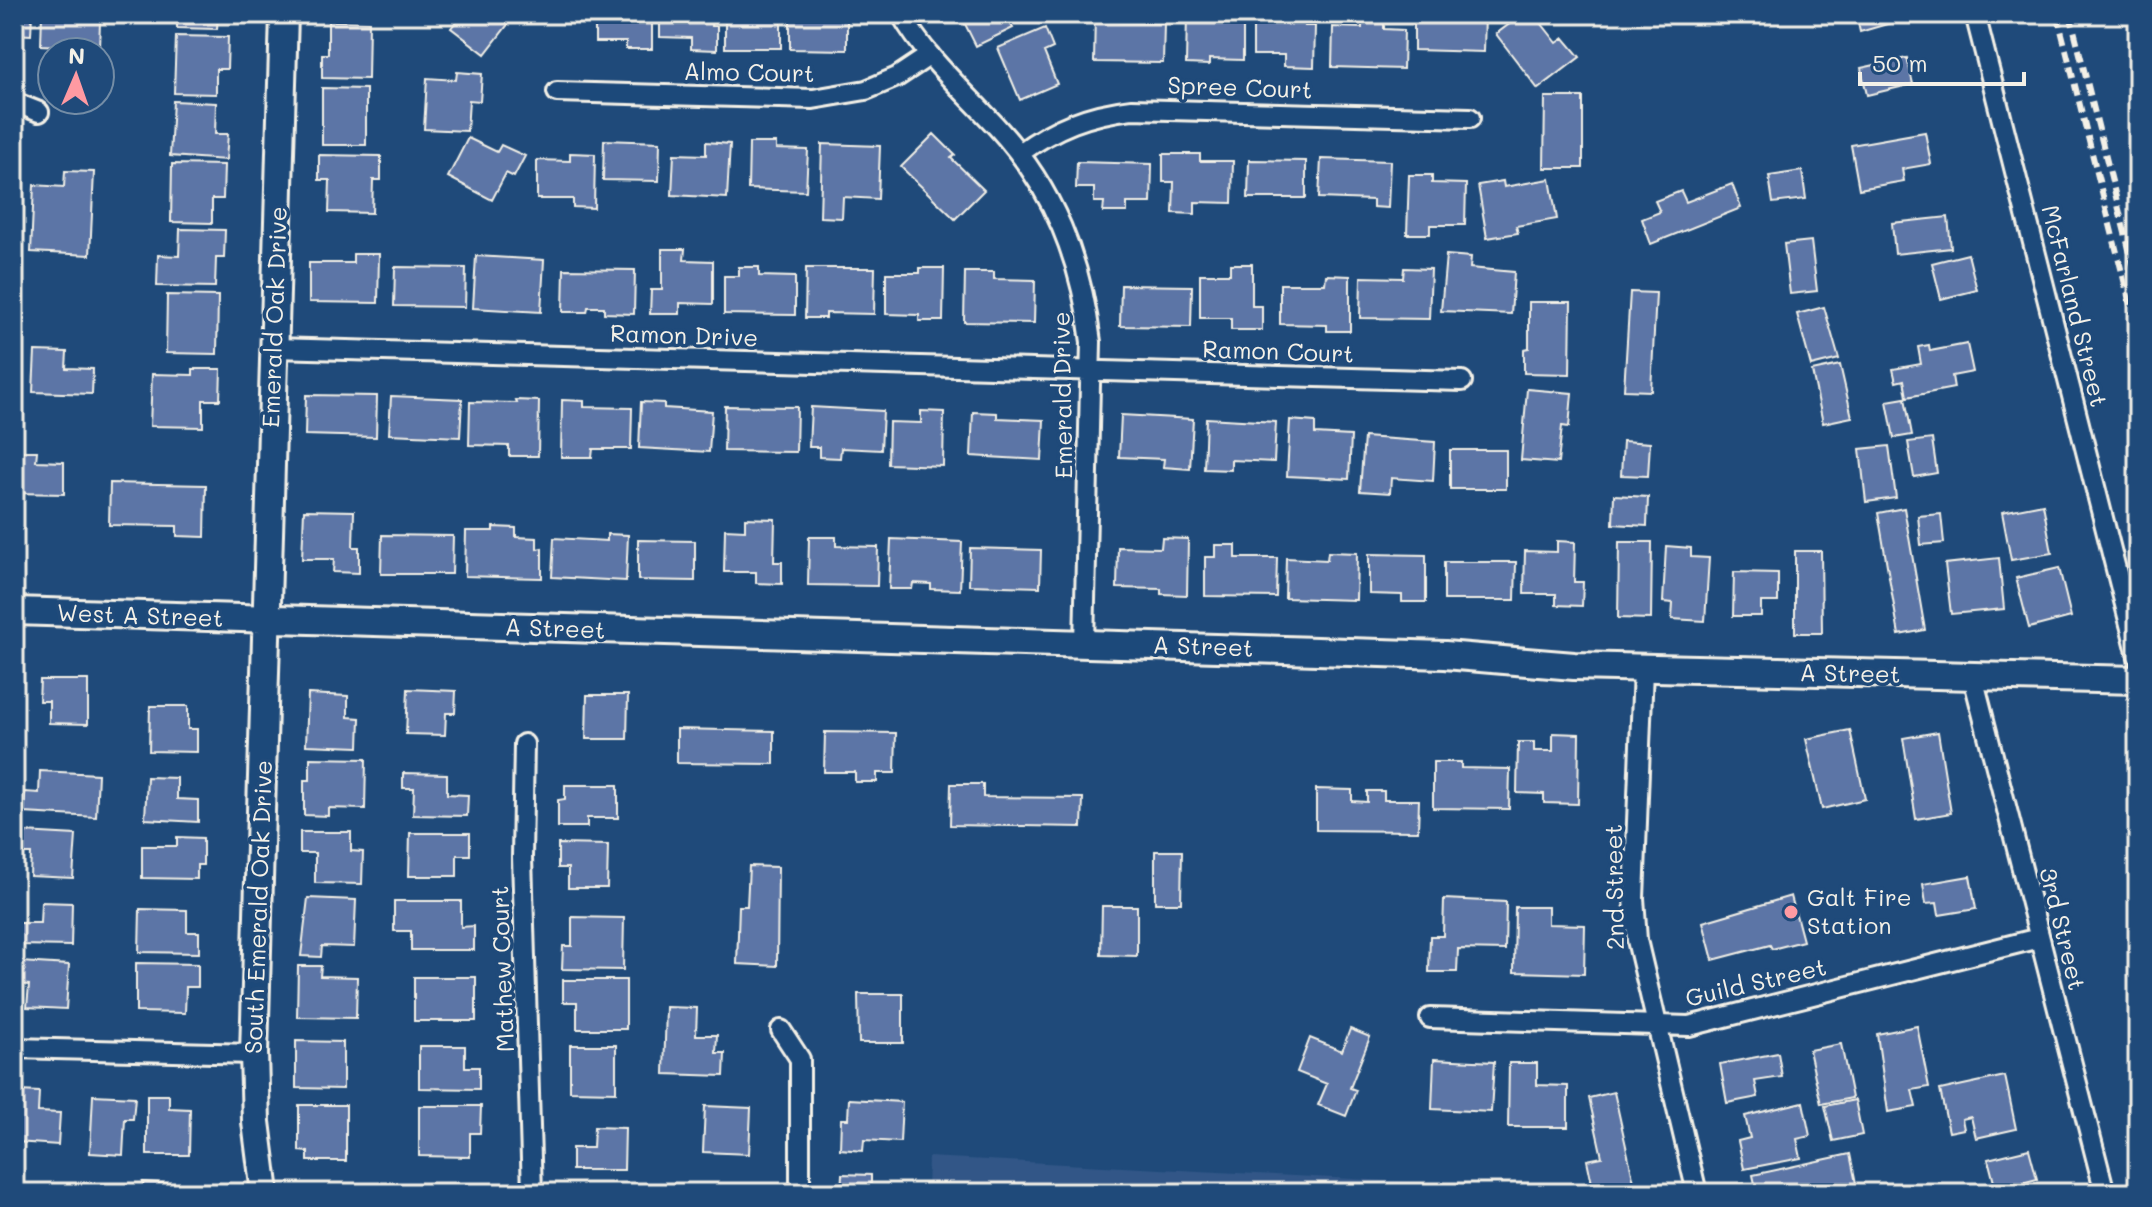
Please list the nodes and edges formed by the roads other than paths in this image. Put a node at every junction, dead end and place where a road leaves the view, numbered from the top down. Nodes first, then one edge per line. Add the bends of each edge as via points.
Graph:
1 (284, 14) edge
2 (901, 14) edge
3 (1975, 14) edge
4 (930, 55) junction
5 (557, 92) dead end
6 (14, 102) edge
7 (36, 111) edge
8 (1470, 118) dead end
9 (1020, 153) junction
10 (274, 348) junction
11 (1092, 371) junction
12 (1462, 381) dead end
13 (14, 611) edge
14 (267, 621) junction
15 (1084, 644) junction
16 (2138, 656) edge
17 (1643, 669) junction
18 (1973, 677) junction
19 (2138, 680) edge
20 (524, 744) dead end
21 (2039, 938) junction
22 (1430, 1018) dead end
23 (1655, 1024) junction
24 (781, 1030) dead end
25 (14, 1048) edge
26 (254, 1054) junction
27 (265, 1193) edge
28 (532, 1193) edge
29 (800, 1193) edge
30 (1697, 1193) edge
31 (2105, 1193) edge

1 - 10 street, Emerald Oak Drive
2 - 4 street, Emerald Drive
3 - 16 street, McFarland Street
4 - 5 street, Almo Court via 866,90 813,99
4 - 9 street, Emerald Drive
6 - 7 street
8 - 9 street, Spree Court via 1132,109 1069,123
9 - 11 street, Emerald Drive via 1056,210 1075,255 1086,295
10 - 11 street, Ramon Drive
10 - 14 street, Emerald Oak Drive
11 - 12 street, Ramon Court
11 - 15 street, Emerald Drive
13 - 14 street, West A Street
14 - 15 street, A Street
14 - 26 street, South Emerald Oak Drive
15 - 17 street, A Street via 1445,655
17 - 18 street, A Street
17 - 23 street, 2nd Street via 1634,898
18 - 19 street, A Street
18 - 21 street, 3rd Street
20 - 28 street, Mathew Court via 522,857
21 - 23 street, Guild Street via 1689,1026
21 - 31 street, 3rd Street
22 - 23 street, Guild Street
23 - 30 street, 2nd Street
24 - 29 street via 800,1059
25 - 26 street
26 - 27 street, South Emerald Oak Drive

